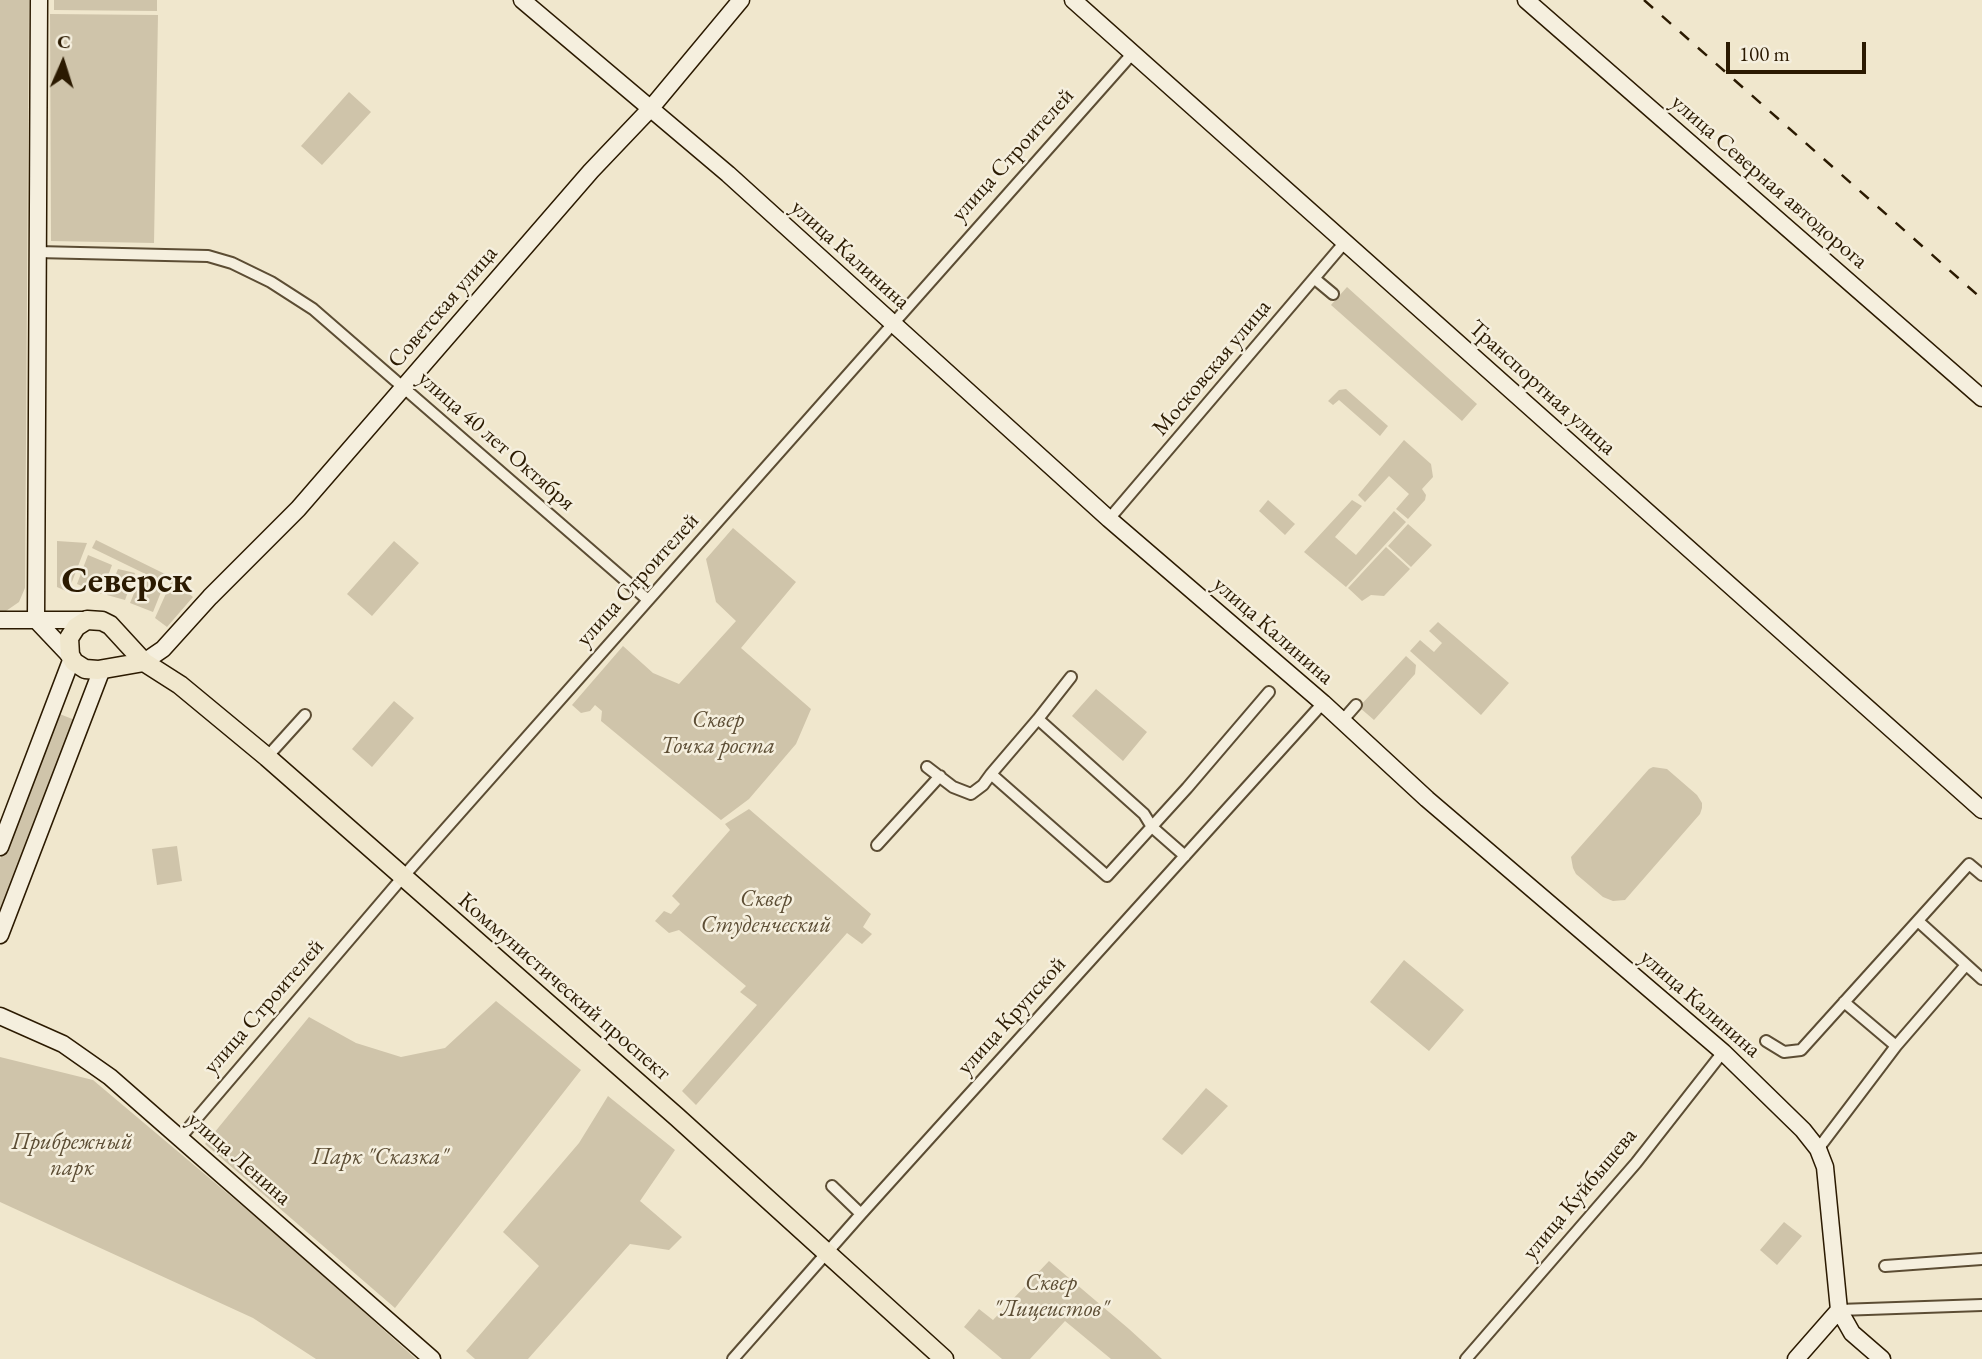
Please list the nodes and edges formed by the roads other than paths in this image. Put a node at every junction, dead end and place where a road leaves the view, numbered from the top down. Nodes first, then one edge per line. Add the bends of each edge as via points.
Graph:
1 (39, 0) edge
2 (522, 0) edge
3 (741, 0) edge
4 (1073, 0) edge
5 (1526, 0) edge
6 (1132, 54) junction
7 (651, 108) junction
8 (1345, 242) junction
9 (37, 253) junction
10 (1315, 279) junction
11 (1333, 294) dead end
12 (892, 324) junction
13 (402, 388) junction
14 (1982, 398) edge
15 (1109, 519) junction
16 (648, 600) junction
17 (0, 620) edge
18 (36, 620) junction
19 (87, 620) junction
20 (116, 633) junction
21 (72, 659) junction
22 (144, 662) junction
23 (102, 669) junction
24 (1071, 677) dead end
25 (1269, 692) dead end
26 (1323, 703) junction
27 (1356, 705) dead end
28 (305, 715) dead end
29 (1038, 719) junction
30 (1342, 721) junction
31 (267, 757) junction
32 (927, 767) dead end
33 (991, 774) junction
34 (940, 776) junction
35 (1982, 810) edge
36 (1152, 827) junction
37 (877, 845) dead end
38 (0, 847) edge
39 (1185, 856) junction
40 (1982, 875) edge
41 (402, 878) junction
42 (1917, 921) junction
43 (0, 935) edge
44 (1966, 965) junction
45 (1982, 979) edge
46 (1844, 1002) junction
47 (0, 1016) edge
48 (1766, 1041) dead end
49 (1896, 1046) junction
50 (1723, 1052) junction
51 (180, 1138) junction
52 (1818, 1149) junction
53 (832, 1186) dead end
54 (860, 1214) junction
55 (826, 1254) junction
56 (1982, 1259) edge
57 (1885, 1266) dead end
58 (1982, 1305) edge
59 (1839, 1310) junction
60 (432, 1359) edge
61 (733, 1359) edge
62 (944, 1359) edge
63 (1466, 1359) edge
64 (1796, 1359) edge
65 (1882, 1359) edge

1 - 9 street
2 - 7 street, улица Калинина
3 - 7 street, Советская улица
4 - 6 street, Транспортная улица
5 - 14 street, улица Северная автодорога
6 - 8 street, Транспортная улица
6 - 12 street, улица Строителей
7 - 12 street, улица Калинина
7 - 13 street, Советская улица
8 - 10 street, Московская улица
8 - 35 street, Транспортная улица
9 - 13 street, улица 40 лет Октября via 208,256 232,263 313,309
9 - 18 street
10 - 11 street
10 - 15 street, Московская улица
12 - 15 street, улица Калинина
12 - 16 street, улица Строителей
13 - 16 street, улица 40 лет Октября
13 - 22 street, Советская улица via 298,509 163,649
15 - 26 street, улица Калинина
16 - 41 street, улица Строителей
17 - 18 street
18 - 19 street
18 - 21 street
19 - 20 main road via 106,623
19 - 21 main road via 69,638
20 - 22 main road, Коммунистический проспект
20 - 23 main road via 118,652
21 - 23 main road via 85,669
21 - 38 street
22 - 23 main road
22 - 31 main road, Коммунистический проспект via 180,685
23 - 43 street
24 - 29 street
25 - 36 street
26 - 30 street, улица Калинина
26 - 39 street, улица Крупской
27 - 30 street
28 - 31 street
29 - 33 street
29 - 36 street via 1144,814
30 - 50 street, улица Калинина
31 - 41 main road, Коммунистический проспект
32 - 34 street
33 - 34 street via 971,793 953,788
33 - 36 street via 1107,876
34 - 37 street
36 - 39 street
39 - 54 street, улица Крупской
40 - 42 street via 1969,864
41 - 51 street, улица Строителей
41 - 55 main road, Коммунистический проспект via 677,1117
42 - 44 street
42 - 46 street
44 - 45 street
44 - 49 street
46 - 48 street via 1801,1050 1784,1052
46 - 49 street
47 - 51 street, улица Ленина via 63,1044 110,1077
49 - 52 street
50 - 52 street, улица Калинина
50 - 63 street, улица Куйбышева via 1636,1163
51 - 60 street, улица Ленина
52 - 59 street, улица Калинина via 1825,1167
53 - 54 street
54 - 55 street, улица Крупской
55 - 61 street, улица Крупской
55 - 62 main road, Коммунистический проспект
56 - 57 street
58 - 59 street
59 - 64 street
59 - 65 street, улица Калинина via 1852,1333

